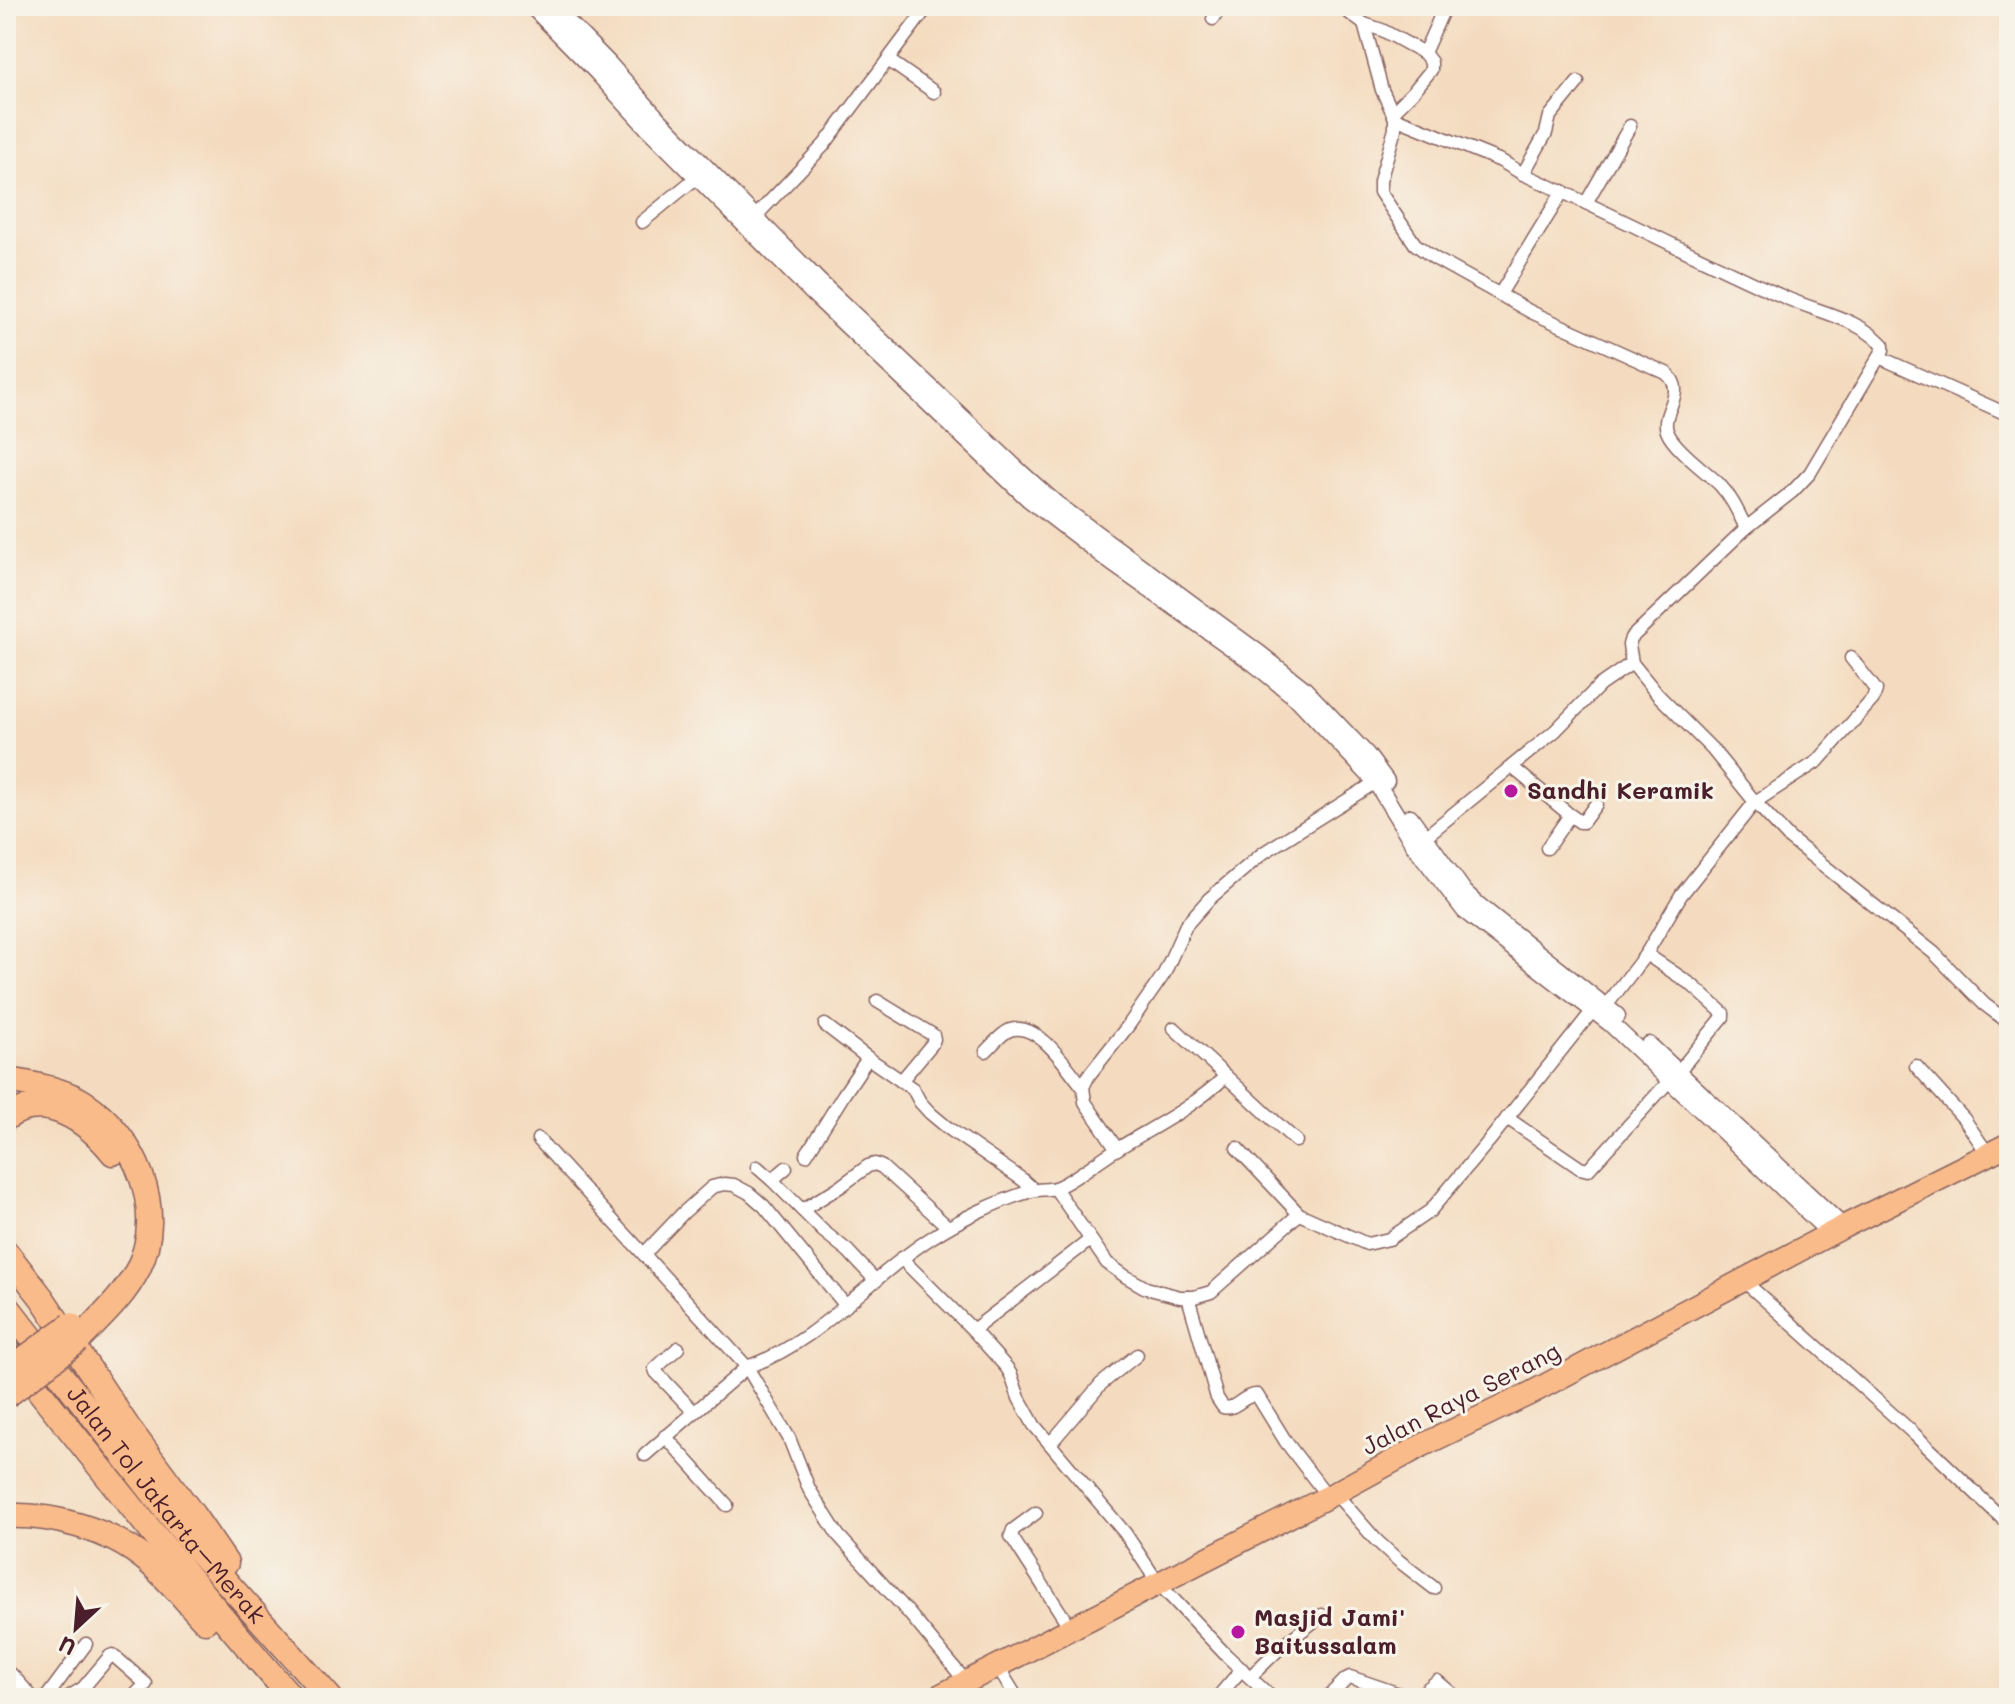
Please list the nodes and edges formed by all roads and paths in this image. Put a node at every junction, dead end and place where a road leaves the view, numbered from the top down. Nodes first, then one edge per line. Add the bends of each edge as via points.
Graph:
1 (532, 6) edge
2 (552, 6) edge
3 (928, 6) edge
4 (1221, 6) edge
5 (1340, 6) edge
6 (1445, 6) edge
7 (1213, 19) dead end
8 (1364, 24) junction
9 (1424, 53) junction
10 (888, 60) junction
11 (1578, 82) dead end
12 (934, 92) dead end
13 (1394, 115) junction
14 (1630, 126) dead end
15 (1523, 174) junction
16 (697, 177) junction
17 (1563, 191) junction
18 (1586, 203) junction
19 (751, 220) junction
20 (642, 222) dead end
21 (1500, 294) junction
22 (1879, 357) junction
23 (2009, 415) edge
24 (1746, 528) junction
25 (1851, 658) dead end
26 (1632, 663) junction
27 (1512, 767) junction
28 (1376, 782) junction
29 (1755, 802) junction
30 (1596, 804) dead end
31 (1570, 815) junction
32 (1419, 842) junction
33 (1547, 848) dead end
34 (1646, 954) junction
35 (877, 1001) dead end
36 (1600, 1006) junction
37 (2009, 1023) edge
38 (825, 1025) dead end
39 (1174, 1028) dead end
40 (986, 1051) dead end
41 (868, 1058) junction
42 (1916, 1066) dead end
43 (1226, 1076) junction
44 (1674, 1076) junction
45 (6, 1080) edge
46 (901, 1081) junction
47 (1083, 1087) junction
48 (6, 1118) edge
49 (1507, 1118) junction
50 (538, 1139) dead end
51 (1296, 1141) dead end
52 (2009, 1144) edge
53 (1237, 1148) dead end
54 (1117, 1149) junction
55 (1988, 1154) junction
56 (806, 1155) dead end
57 (757, 1167) dead end
58 (786, 1168) dead end
59 (772, 1180) junction
60 (1055, 1188) junction
61 (1034, 1190) junction
62 (802, 1210) junction
63 (1299, 1214) junction
64 (948, 1227) junction
65 (1837, 1230) junction
66 (1090, 1240) junction
67 (6, 1252) edge
68 (644, 1254) junction
69 (901, 1258) junction
70 (876, 1281) junction
71 (1744, 1281) junction
72 (1188, 1297) junction
73 (6, 1305) edge
74 (846, 1306) junction
75 (973, 1330) junction
76 (75, 1332) junction
77 (678, 1348) dead end
78 (6, 1349) edge
79 (1137, 1355) dead end
80 (747, 1367) junction
81 (6, 1372) edge
82 (6, 1396) edge
83 (694, 1412) junction
84 (665, 1436) junction
85 (1050, 1444) junction
86 (645, 1455) dead end
87 (1332, 1495) junction
88 (727, 1505) dead end
89 (1036, 1513) dead end
90 (6, 1516) edge
91 (2009, 1525) edge
92 (1158, 1583) junction
93 (1434, 1588) dead end
94 (1322, 1615) dead end
95 (1071, 1629) junction
96 (86, 1644) dead end
97 (282, 1646) junction
98 (998, 1667) junction
99 (1246, 1673) junction
100 (6, 1674) edge
101 (967, 1683) junction
102 (53, 1695) edge
103 (33, 1698) edge
104 (67, 1698) edge
105 (132, 1698) edge
106 (278, 1698) edge
107 (292, 1698) edge
108 (330, 1698) edge
109 (935, 1698) edge
110 (1017, 1698) edge
111 (1217, 1698) edge
112 (1272, 1698) edge
113 (1327, 1698) edge
114 (1457, 1698) edge

1 - 16 street
2 - 19 street
3 - 10 street
4 - 7 street
5 - 8 street
6 - 9 street
8 - 9 street
8 - 13 street
9 - 13 street via 1431,70
10 - 12 street
10 - 19 street via 824,145
11 - 15 street via 1550,116
13 - 15 street
13 - 21 street via 1381,196 1422,250
14 - 18 street
15 - 17 street
16 - 19 street
16 - 20 street
17 - 18 street
17 - 21 street
18 - 22 street via 1786,298 1854,324 1883,345
19 - 28 street via 814,294 1029,499 1282,686
19 - 32 street via 1036,488 1304,689 1366,754
21 - 24 street via 1672,378 1668,433 1721,487
22 - 23 street
22 - 24 street via 1810,473
24 - 26 street via 1631,638
25 - 29 street via 1876,690 1873,699 1818,761
26 - 27 street via 1600,685
26 - 29 street
27 - 31 street
27 - 32 street
28 - 32 street
28 - 47 street via 1263,853 1203,906 1186,925 1164,974
29 - 34 street via 1681,895
29 - 37 street via 1789,838 1926,946
30 - 31 street via 1583,822
31 - 33 street
32 - 36 street via 1489,922
34 - 36 street
34 - 44 street via 1723,1013
35 - 46 street via 934,1039
36 - 44 street
36 - 49 street
38 - 41 street
39 - 43 street
40 - 47 street via 1008,1030 1038,1035
41 - 46 street
41 - 56 street
42 - 55 street
43 - 51 street
43 - 54 street via 1175,1115
44 - 49 street via 1588,1170
44 - 65 street
45 - 76 highway via 82,1101 111,1125 138,1164 149,1210 148,1239 138,1269 112,1307
46 - 61 street via 936,1119
47 - 54 street via 1085,1102
48 - 76 highway via 16,1111 45,1107 71,1115 124,1165 138,1208 129,1262
49 - 63 street via 1430,1211 1389,1239 1367,1244
50 - 68 street
52 - 55 highway, Jalan Raya Serang
53 - 63 street
54 - 60 street
55 - 65 highway, Jalan Raya Serang
57 - 59 street
58 - 59 street
59 - 62 street
60 - 61 street
60 - 66 street
61 - 64 street
62 - 64 street via 875,1164
62 - 70 street
63 - 72 street via 1211,1292
64 - 69 street
65 - 71 highway, Jalan Raya Serang
66 - 72 street via 1125,1276 1146,1288
66 - 75 street
67 - 97 highway
68 - 74 street via 712,1187 734,1185 764,1206
68 - 80 street
69 - 70 street
69 - 75 street
70 - 74 street
71 - 87 highway, Jalan Raya Serang
71 - 91 street
72 - 87 street via 1223,1407 1257,1395 1286,1442
73 - 97 highway, Jalan Tol Jakarta–Merak via 196,1548
74 - 80 street via 807,1336
75 - 85 street via 1011,1375 1034,1425
76 - 81 highway, bridge
76 - 82 highway, bridge
77 - 83 street via 655,1369
78 - 107 highway, Jalan Tol Jakarta–Merak
79 - 85 street via 1101,1384
80 - 83 street
80 - 101 street via 838,1535
83 - 84 street
84 - 86 street
84 - 88 street
85 - 92 street via 1125,1533
87 - 92 highway, Jalan Raya Serang
87 - 93 street
89 - 95 street via 1013,1530 1011,1538
90 - 106 highway via 54,1520 127,1546 159,1571
92 - 95 highway, Jalan Raya Serang
92 - 99 street
94 - 99 street
95 - 98 highway, Jalan Raya Serang
96 - 102 street
97 - 108 highway, Jalan Tol Jakarta–Merak
98 - 101 highway, Jalan Raya Serang
98 - 110 street
99 - 111 street
99 - 112 street
100 - 103 street
101 - 109 highway, Jalan Raya Serang
104 - 105 street via 113,1655 146,1684
113 - 114 street via 1350,1677 1416,1698 1437,1681

